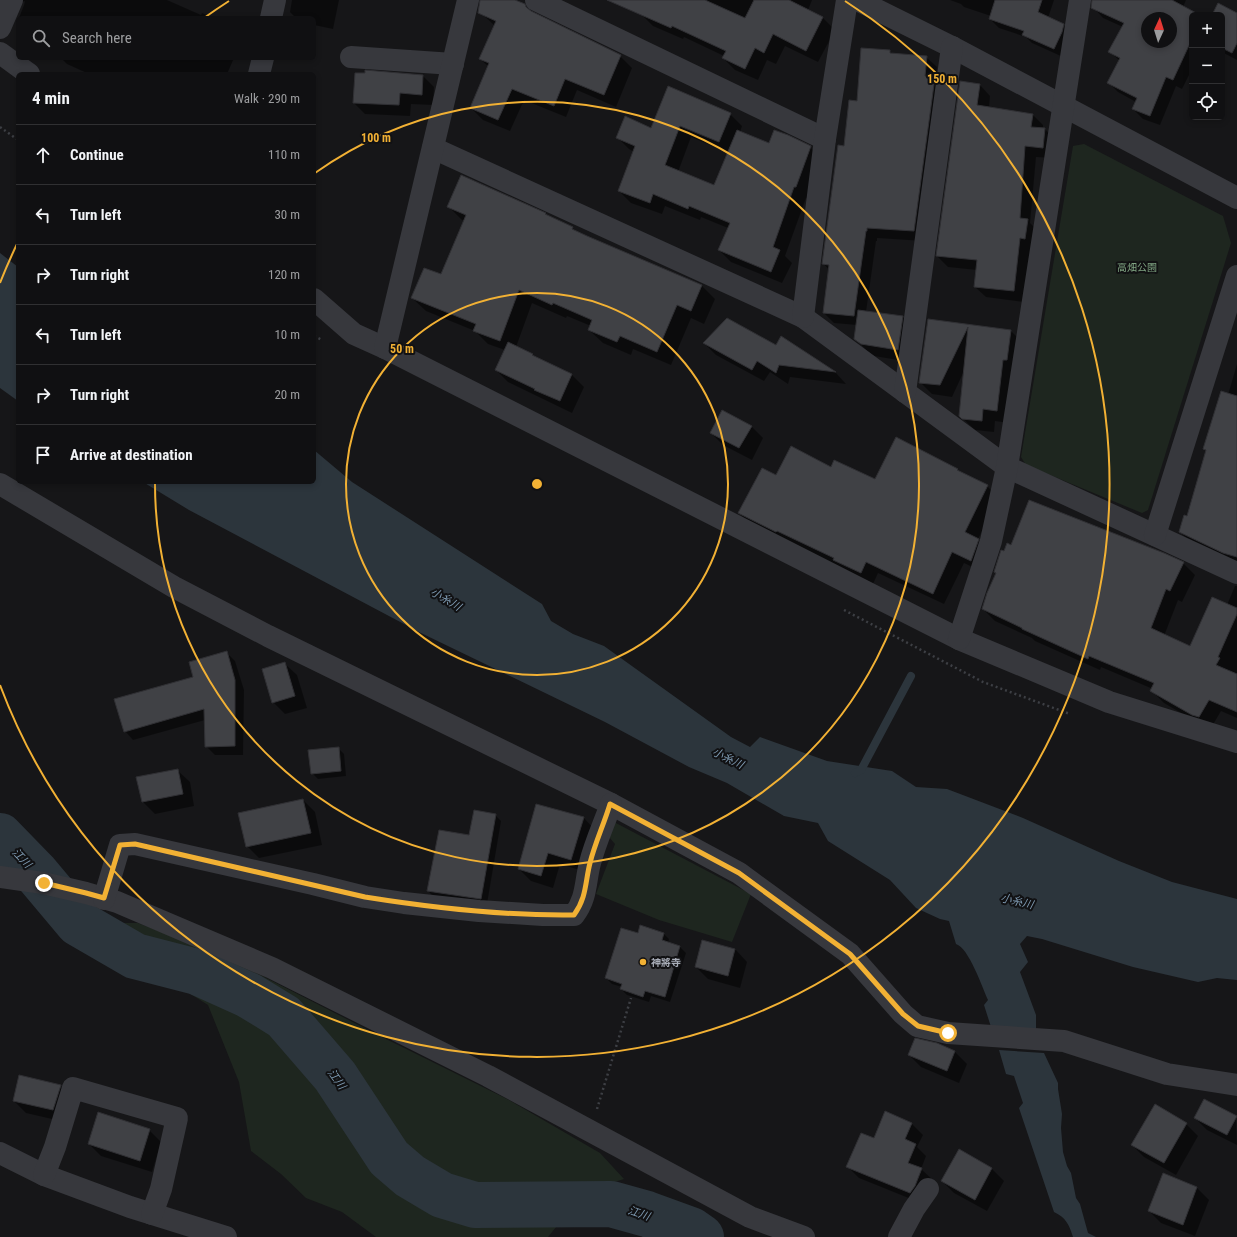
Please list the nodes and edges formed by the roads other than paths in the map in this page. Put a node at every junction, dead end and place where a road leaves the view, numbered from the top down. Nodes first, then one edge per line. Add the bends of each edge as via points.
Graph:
1 (12, 0) edge
2 (275, 0) edge
3 (468, 0) edge
4 (536, 0) edge
5 (847, 0) edge
6 (857, 0) edge
7 (1080, 0) edge
8 (272, 16) edge
9 (0, 28) edge
10 (952, 47) junction
11 (0, 53) edge
12 (351, 57) dead end
13 (262, 60) edge
14 (452, 64) junction
15 (26, 72) edge
16 (260, 72) edge
17 (1063, 106) junction
18 (825, 139) junction
19 (433, 148) junction
20 (1237, 198) edge
21 (1237, 276) edge
22 (316, 301) edge
23 (803, 317) junction
24 (385, 348) junction
25 (905, 392) junction
26 (1007, 467) junction
27 (0, 484) edge
28 (1155, 535) junction
29 (1237, 573) edge
30 (959, 639) junction
31 (1237, 742) edge
32 (610, 804) junction
33 (1, 877) edge
34 (95, 896) junction
35 (1237, 1085) edge
36 (0, 1153) edge
37 (44, 1175) junction
38 (928, 1189) dead end
39 (152, 1214) junction
40 (226, 1237) edge
41 (804, 1237) edge
42 (899, 1237) edge

1 - 9 street
2 - 8 street
3 - 14 street
4 - 18 street
5 - 18 street
6 - 10 street
7 - 17 street
10 - 17 street
10 - 25 street
11 - 15 street
12 - 14 street
13 - 16 street
14 - 19 street
17 - 20 street
17 - 26 street
18 - 23 street
19 - 23 street
19 - 24 street
21 - 28 street
22 - 24 street via 354,334
23 - 25 street
24 - 30 street
25 - 26 street
26 - 28 street
26 - 30 street via 992,541
27 - 32 street via 174,587
28 - 29 street
30 - 31 street via 1109,702
32 - 34 street via 590,862 581,906 574,915 478,911 365,897 135,844 120,845
32 - 35 street via 739,873 850,954 903,1014 918,1026 948,1033 1064,1041 1167,1074
33 - 34 street via 44,883
34 - 41 street via 117,902 272,968 488,1076 750,1217
36 - 37 street
37 - 39 street
37 - 39 street via 73,1088 177,1118 161,1189
38 - 42 street
39 - 40 street

